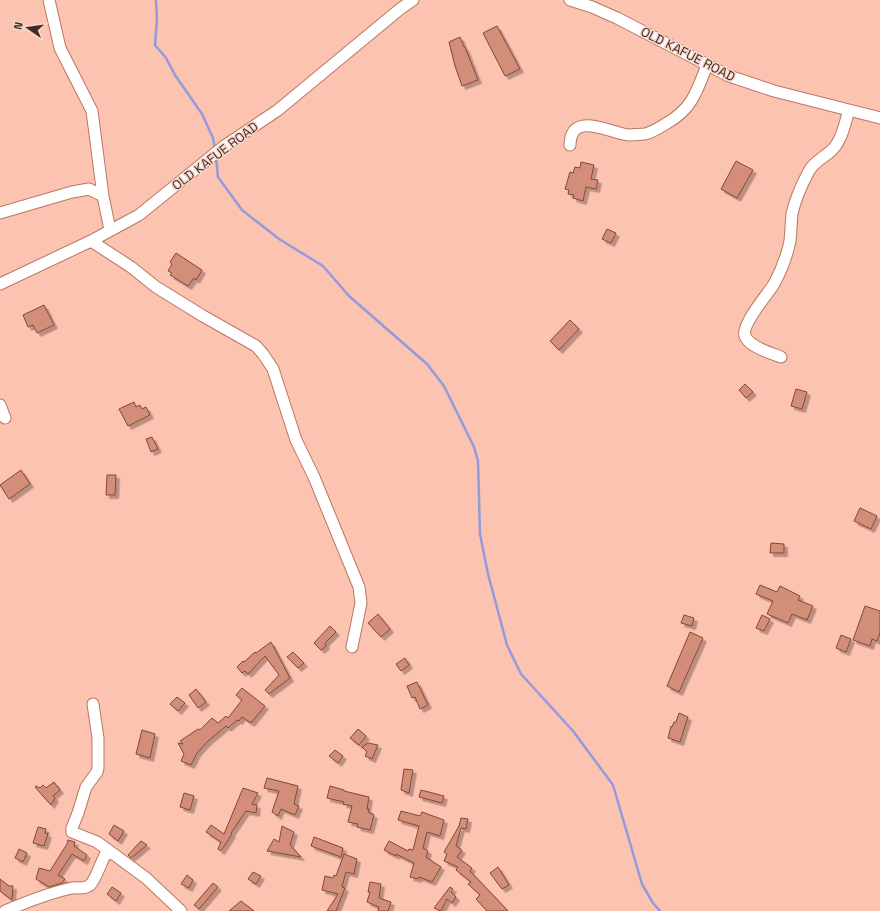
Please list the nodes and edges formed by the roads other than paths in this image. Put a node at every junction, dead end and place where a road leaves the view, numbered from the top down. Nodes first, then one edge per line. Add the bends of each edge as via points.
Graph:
1 (49, 0) edge
2 (413, 0) edge
3 (570, 0) edge
4 (707, 65) junction
5 (849, 110) junction
6 (880, 118) edge
7 (570, 145) dead end
8 (103, 196) junction
9 (0, 213) edge
10 (110, 230) junction
11 (91, 241) junction
12 (0, 284) edge
13 (781, 357) dead end
14 (0, 405) edge
15 (4, 418) dead end
16 (352, 647) dead end
17 (93, 704) dead end
18 (108, 850) junction
19 (5, 911) edge
20 (181, 911) edge

1 - 8 street via 60,48 92,110
2 - 10 street, OLD KAFUE ROAD via 278,110 223,147 139,215
3 - 4 street, OLD KAFUE ROAD via 617,18
4 - 5 street, OLD KAFUE ROAD via 729,76 774,91
4 - 7 street via 695,96 675,119 644,134 629,135 594,126 583,126 572,133
5 - 6 street, OLD KAFUE ROAD
5 - 13 street via 841,137 832,150 809,170 795,204 790,241 780,273 744,331 749,342
8 - 9 street via 89,189
8 - 10 street
10 - 11 street, OLD KAFUE ROAD
11 - 12 street, OLD KAFUE ROAD
11 - 16 street via 156,287 256,346 273,369 296,440 359,587 361,603
14 - 15 street
17 - 18 street via 98,738 98,768 86,788 72,832 97,842
18 - 19 street via 89,886 40,898
18 - 20 street via 146,878

